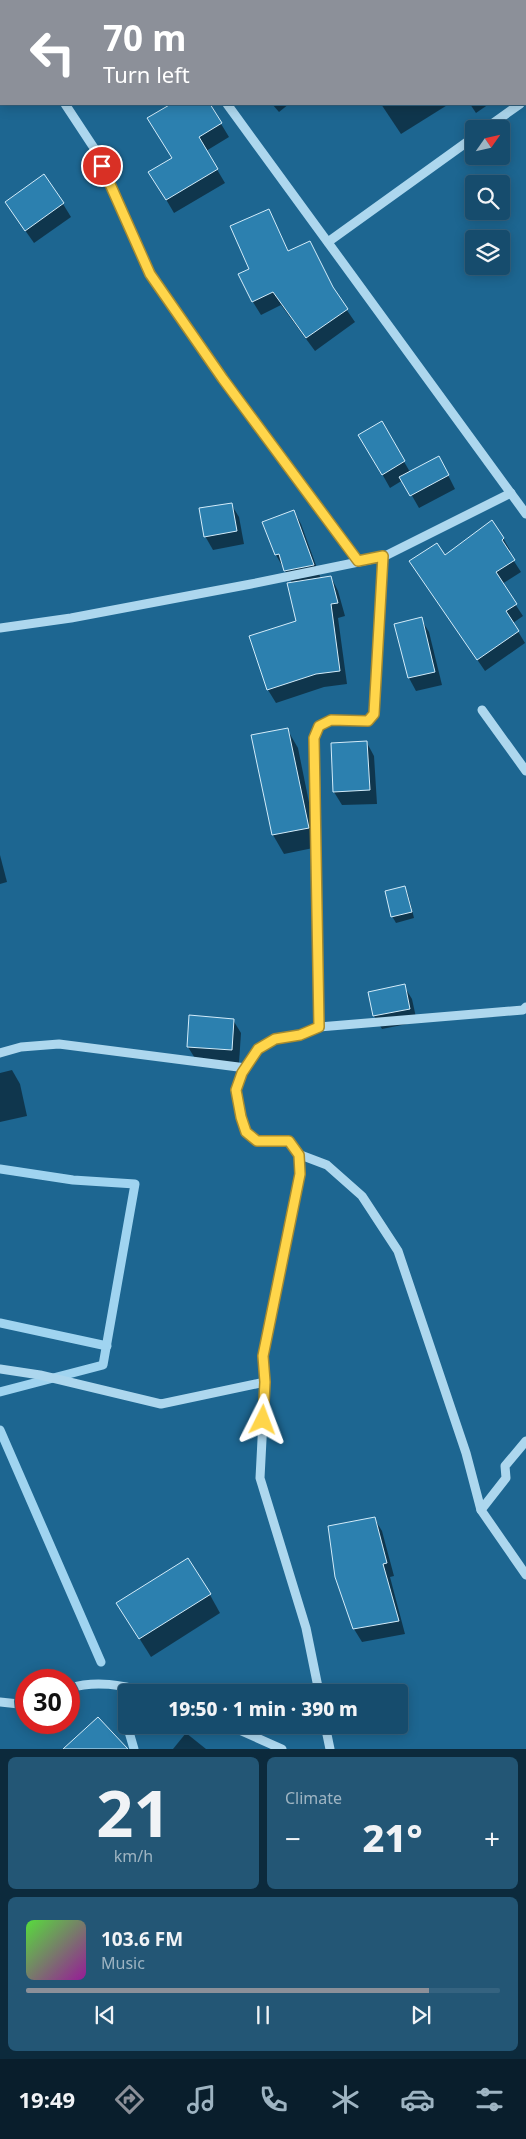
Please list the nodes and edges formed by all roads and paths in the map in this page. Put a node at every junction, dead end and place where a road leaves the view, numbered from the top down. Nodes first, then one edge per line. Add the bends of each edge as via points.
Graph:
1 (65, 105) edge
2 (228, 105) edge
3 (519, 105) edge
4 (498, 120) edge
5 (465, 143) edge
6 (328, 242) junction
7 (511, 493) junction
8 (526, 514) edge
9 (383, 556) junction
10 (358, 561) junction
11 (0, 628) edge
12 (482, 710) dead end
13 (526, 771) edge
14 (526, 1008) edge
15 (319, 1027) junction
16 (0, 1053) edge
17 (246, 1068) junction
18 (298, 1154) junction
19 (0, 1369) edge
20 (265, 1382) junction
21 (526, 1441) edge
22 (481, 1510) junction
23 (526, 1575) edge
24 (119, 1684) edge
25 (317, 1684) edge
26 (80, 1686) edge
27 (0, 1702) edge
28 (15, 1704) edge
29 (248, 1734) edge
30 (327, 1734) edge
31 (282, 1749) edge
32 (330, 1749) edge

1 - 10 street via 94,148 150,274 223,379
2 - 6 street
3 - 4 street
5 - 6 street
6 - 7 street
7 - 8 street
7 - 9 street
9 - 10 street
9 - 15 street via 374,714 368,721 331,720 319,726 314,738
10 - 11 street via 90,615
12 - 13 street
14 - 15 street
15 - 17 street via 300,1035 275,1039 258,1049
16 - 17 street via 22,1047 59,1044
17 - 18 street via 236,1090 246,1132 257,1141 289,1141
18 - 20 street via 300,1174 263,1356
18 - 22 street via 327,1165 362,1196 398,1251 466,1454
19 - 20 street via 40,1375 161,1404
20 - 25 street via 260,1478 306,1628
21 - 22 street via 505,1466 506,1478
22 - 23 street
24 - 26 street
27 - 28 street
29 - 31 street
30 - 32 street

